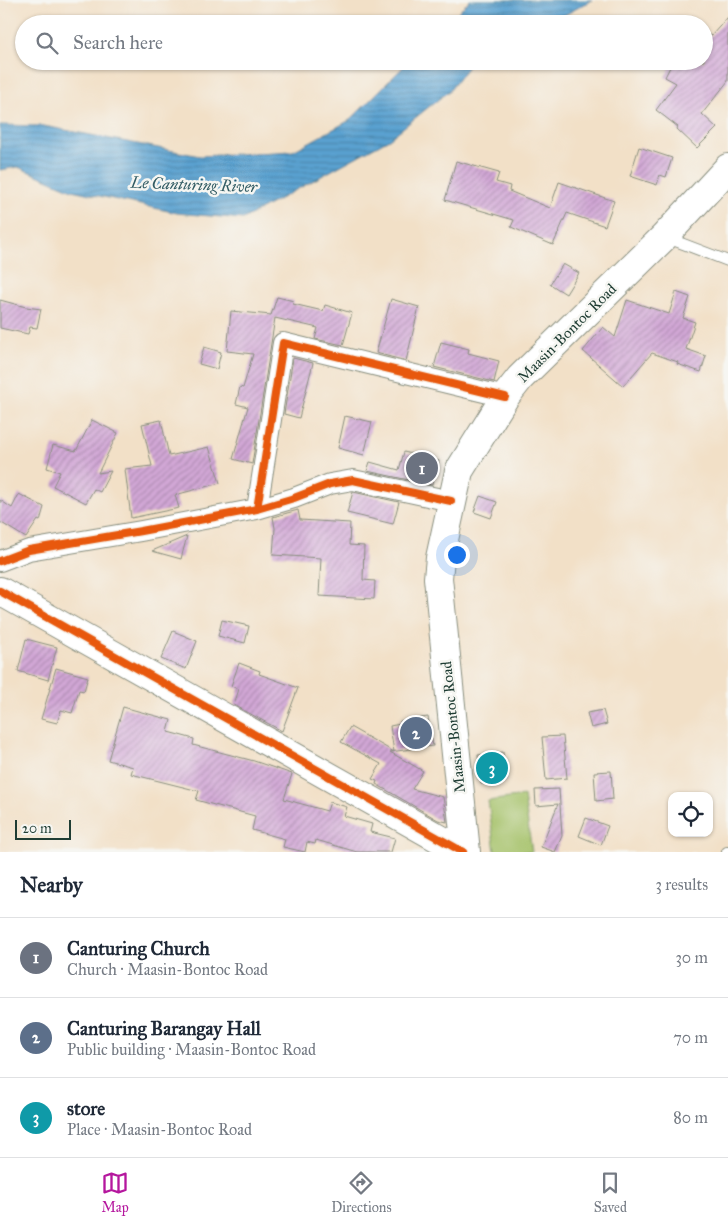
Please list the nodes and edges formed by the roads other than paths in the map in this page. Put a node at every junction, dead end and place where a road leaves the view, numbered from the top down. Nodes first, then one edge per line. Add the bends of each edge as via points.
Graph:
1 (728, 168) edge
2 (664, 237) junction
3 (728, 261) edge
4 (505, 397) junction
5 (451, 501) junction
6 (257, 509) junction
7 (0, 561) edge
8 (0, 591) edge
9 (464, 852) edge

1 - 2 main road, Maasin-Bontoc Road
2 - 3 lane
2 - 4 main road, Maasin-Bontoc Road via 520,378
4 - 5 main road, Maasin-Bontoc Road via 459,472
4 - 6 street via 283,343
5 - 6 street via 353,480 330,484
5 - 9 main road, Maasin-Bontoc Road via 438,578
6 - 7 street via 29,550
8 - 9 main road

